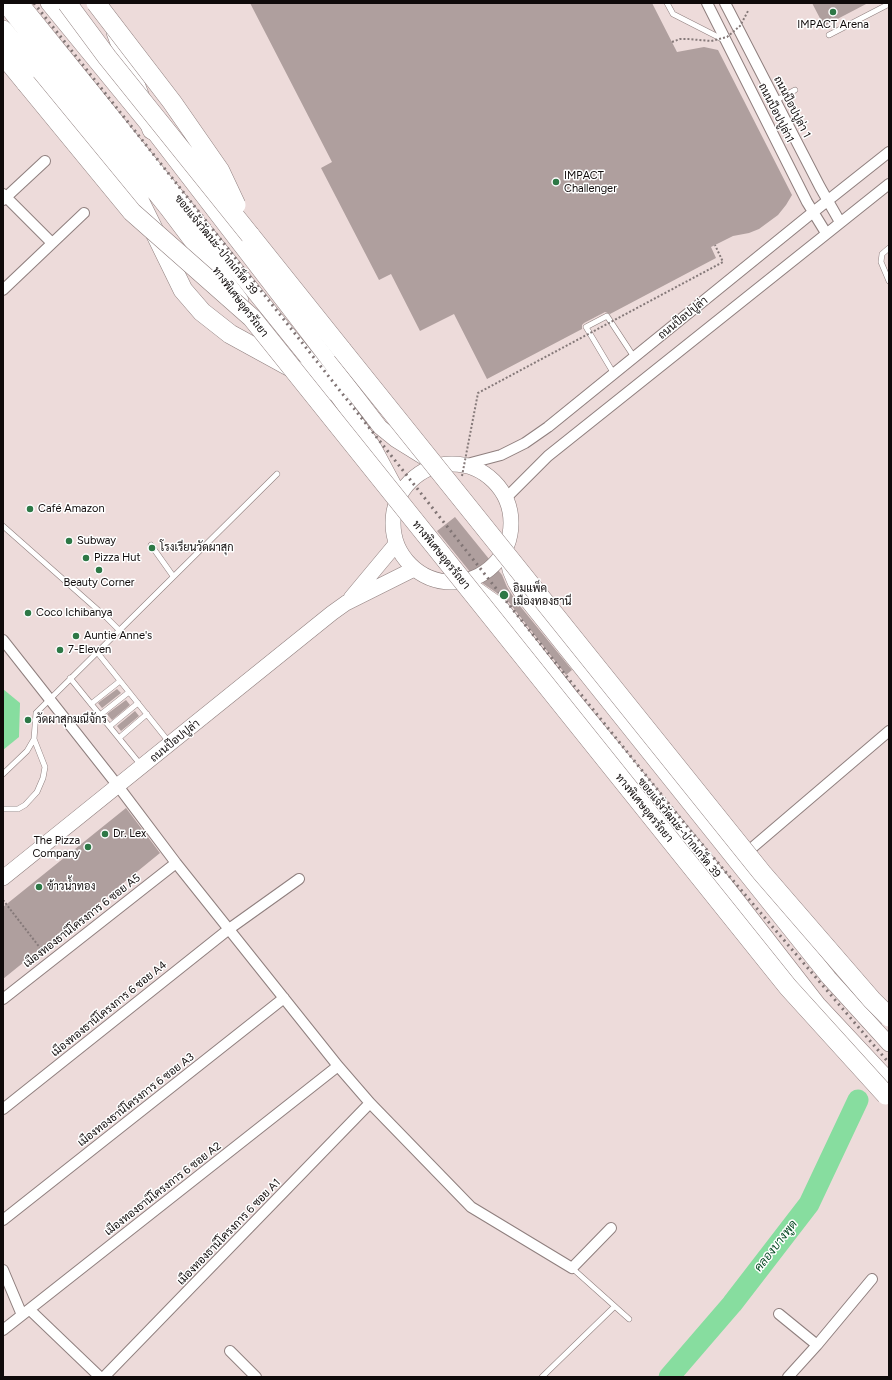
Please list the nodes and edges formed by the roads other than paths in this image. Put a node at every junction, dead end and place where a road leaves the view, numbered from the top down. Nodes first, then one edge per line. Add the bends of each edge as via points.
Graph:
1 (6, 3) edge
2 (21, 3) edge
3 (48, 3) edge
4 (67, 3) edge
5 (96, 3) edge
6 (106, 3) edge
7 (667, 3) edge
8 (707, 3) edge
9 (725, 3) edge
10 (889, 4) edge
11 (3, 30) edge
12 (829, 35) dead end
13 (726, 42) junction
14 (3, 55) edge
15 (795, 90) dead end
16 (775, 101) junction
17 (152, 130) junction
18 (889, 152) edge
19 (45, 161) dead end
20 (888, 185) edge
21 (4, 197) edge
22 (828, 200) junction
23 (84, 213) dead end
24 (812, 213) junction
25 (840, 222) junction
26 (826, 233) junction
27 (250, 234) junction
28 (52, 243) junction
29 (889, 248) edge
30 (889, 281) edge
31 (3, 290) edge
32 (252, 318) junction
33 (634, 358) junction
34 (614, 374) junction
35 (334, 391) junction
36 (436, 465) junction
37 (465, 471) junction
38 (277, 474) dead end
39 (399, 496) junction
40 (507, 498) junction
41 (3, 526) edge
42 (151, 544) dead end
43 (396, 544) junction
44 (506, 549) junction
45 (414, 569) junction
46 (173, 576) junction
47 (464, 581) junction
48 (346, 603) junction
49 (119, 630) junction
50 (3, 640) edge
51 (97, 652) junction
52 (70, 678) junction
53 (120, 681) junction
54 (129, 692) junction
55 (49, 700) junction
56 (138, 703) junction
57 (91, 704) junction
58 (147, 714) junction
59 (100, 715) junction
60 (110, 726) junction
61 (889, 730) edge
62 (119, 738) junction
63 (34, 739) junction
64 (171, 744) junction
65 (142, 767) junction
66 (3, 774) edge
67 (118, 786) junction
68 (3, 809) edge
69 (746, 853) junction
70 (176, 862) junction
71 (3, 878) edge
72 (300, 879) dead end
73 (229, 929) junction
74 (284, 998) junction
75 (3, 999) edge
76 (889, 1017) edge
77 (889, 1044) edge
78 (338, 1066) junction
79 (889, 1080) edge
80 (889, 1098) edge
81 (370, 1103) junction
82 (3, 1109) edge
83 (3, 1220) edge
84 (611, 1228) dead end
85 (572, 1268) junction
86 (3, 1270) edge
87 (872, 1279) dead end
88 (614, 1306) junction
89 (26, 1312) junction
90 (779, 1314) dead end
91 (629, 1319) dead end
92 (3, 1330) edge
93 (816, 1345) junction
94 (230, 1351) dead end
95 (100, 1377) edge
96 (104, 1377) edge
97 (256, 1377) edge
98 (542, 1377) edge
99 (788, 1377) edge

1 - 32 highway, ทางพิเศษอุดรรัถยา, bridge via 169,208
2 - 35 main road, ซอยแจ้งวัฒนะ-ปากเกร็ด 39
3 - 17 main road, ซอยแจ้งวัฒนะ-ปากเกร็ด 39
4 - 27 highway, bridge via 107,57
5 - 27 highway, bridge via 220,170
6 - 17 highway
7 - 13 lane via 673,14
8 - 13 street, ถนนป๊อปปูล่า1
9 - 16 street, ถนนป๊อปปูล่า 1
10 - 12 lane
11 - 35 highway via 137,196 183,290 202,312 230,334
13 - 24 street, ถนนป๊อปปูล่า1
14 - 32 highway, bridge via 132,212
15 - 16 lane
16 - 22 street, ถนนป๊อปปูล่า 1
17 - 36 main road, ซอยแจ้งวัฒนะ-ปากเกร็ด 39 via 380,426 396,440
18 - 22 street, ถนนป๊อปปูล่า
19 - 21 street
20 - 25 street, ถนนป๊อปปูล่า
21 - 28 street
22 - 24 street, ถนนป๊อปปูล่า
22 - 25 street, ถนนป๊อปปูล่า 1
23 - 28 street
24 - 26 street, ถนนป๊อปปูล่า1
24 - 33 street, ถนนป๊อปปูล่า
25 - 26 street, ถนนป๊อปปูล่า
26 - 40 street, ถนนป๊อปปูล่า via 548,456
27 - 69 highway, bridge
28 - 31 street
29 - 30 lane via 882,254 881,262
32 - 80 highway, ทางพิเศษอุดรรัถยา, bridge via 788,987
33 - 34 street, ถนนป๊อปปูล่า
33 - 34 lane via 607,316 586,327
34 - 37 street, ถนนป๊อปปูล่า via 548,428 525,443
35 - 39 main road, ซอยแจ้งวัฒนะ-ปากเกร็ด 39 via 373,446
36 - 37 main road via 452,463
36 - 39 main road via 414,477
37 - 40 main road via 484,471 497,483
38 - 46 lane
39 - 43 main road via 393,519
40 - 44 main road via 512,523
41 - 49 lane
42 - 46 lane
43 - 45 main road
43 - 48 main road
44 - 47 main road via 496,564 481,575
44 - 77 main road via 510,570 523,595 829,978
45 - 47 main road via 430,578 447,582
45 - 48 main road
46 - 49 lane
47 - 79 main road, ซอยแจ้งวัฒนะ-ปากเกร็ด 39 via 500,606 818,1004
48 - 64 main road, ถนนป๊อปปูล่า
49 - 51 lane
50 - 55 street
51 - 52 lane
51 - 53 lane
52 - 55 lane
52 - 57 lane
53 - 54 lane
53 - 57 lane
54 - 56 lane
54 - 59 lane
55 - 63 lane via 36,713
55 - 67 street
56 - 58 lane
56 - 60 lane
57 - 59 lane
58 - 62 lane
58 - 64 lane
59 - 60 lane
60 - 62 lane
61 - 69 street
62 - 65 lane
63 - 66 lane via 27,751
63 - 68 lane via 45,767 37,792 18,809
64 - 65 main road, ถนนป๊อปปูล่า
65 - 67 main road, ถนนป๊อปปูล่า
67 - 70 street
67 - 71 main road, ถนนป๊อปปูล่า
69 - 76 highway, bridge
70 - 73 street
70 - 75 street, เมืองทองธานีโครงการ 6 ซอย A5
72 - 73 street, เมืองทองธานีโครงการ 6 ซอย A4
73 - 74 street
73 - 82 street, เมืองทองธานีโครงการ 6 ซอย A4
74 - 78 street
74 - 83 street, เมืองทองธานีโครงการ 6 ซอย A3
78 - 81 street
78 - 89 street, เมืองทองธานีโครงการ 6 ซอย A2
81 - 85 street via 471,1207
81 - 96 street, เมืองทองธานีโครงการ 6 ซอย A1
84 - 85 street
85 - 88 lane
86 - 89 street
87 - 93 street
88 - 91 lane
88 - 98 lane
89 - 92 street, เมืองทองธานีโครงการ 6 ซอย A2
89 - 95 street
90 - 93 street
93 - 99 street
94 - 97 street

